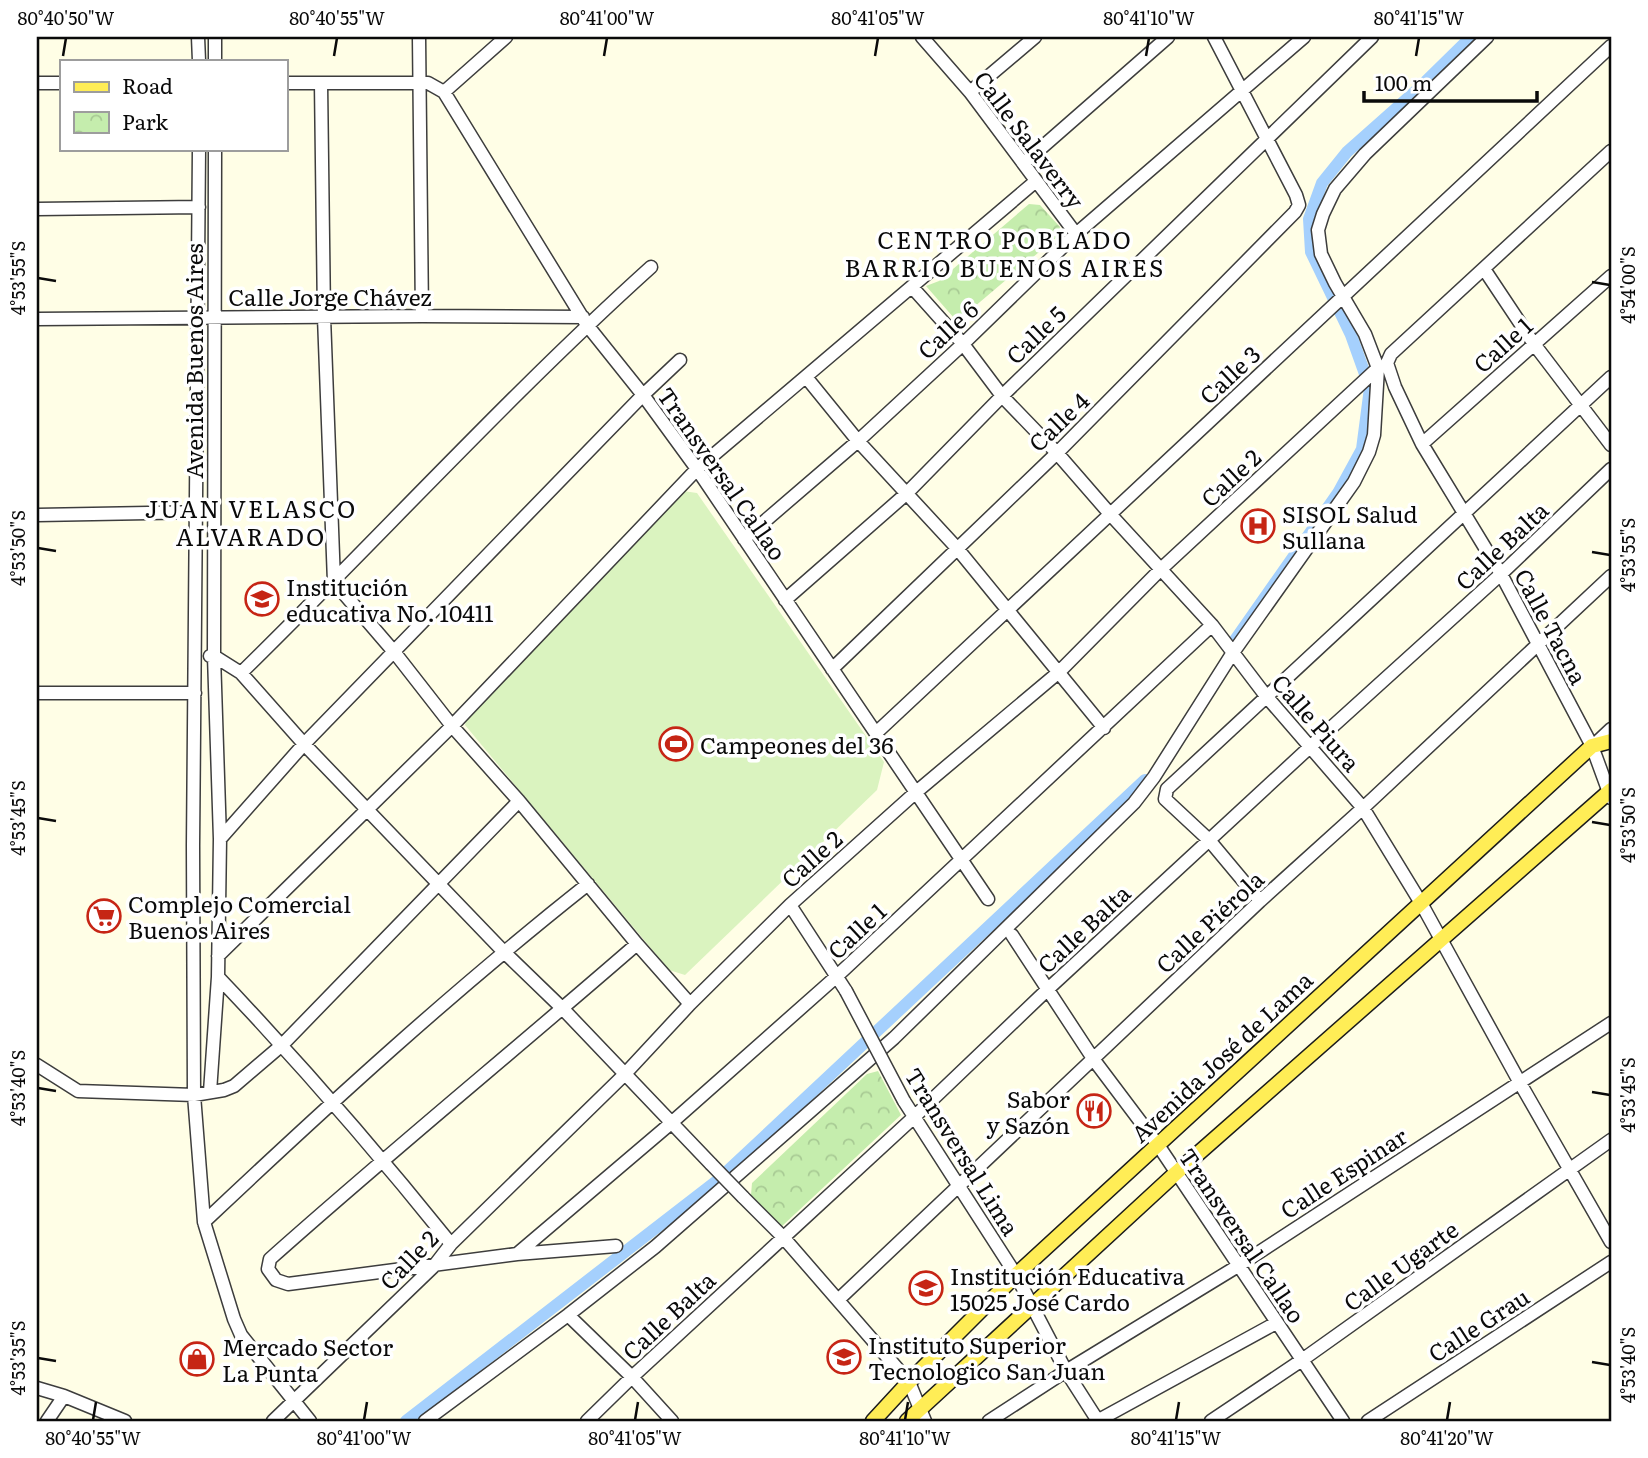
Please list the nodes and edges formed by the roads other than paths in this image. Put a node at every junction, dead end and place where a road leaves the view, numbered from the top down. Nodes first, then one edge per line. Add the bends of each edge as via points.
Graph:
1 (198, 37) edge
2 (215, 37) edge
3 (419, 37) edge
4 (506, 37) edge
5 (922, 37) edge
6 (1035, 37) edge
7 (1168, 37) edge
8 (1214, 37) edge
9 (1304, 37) edge
10 (1371, 37) edge
11 (1487, 37) edge
12 (1611, 46) edge
13 (199, 60) edge
14 (215, 60) edge
15 (37, 83) edge
16 (60, 83) edge
17 (287, 83) edge
18 (321, 83) junction
19 (419, 83) junction
20 (444, 92) junction
21 (970, 92) junction
22 (1242, 92) junction
23 (1266, 138) junction
24 (199, 150) edge
25 (215, 150) edge
26 (1611, 151) edge
27 (1024, 163) junction
28 (1036, 181) junction
29 (199, 207) junction
30 (37, 209) edge
31 (1076, 234) junction
32 (651, 267) dead end
33 (1483, 269) junction
34 (1611, 276) edge
35 (912, 287) junction
36 (1342, 296) junction
37 (422, 316) junction
38 (324, 317) junction
39 (198, 318) junction
40 (214, 318) junction
41 (37, 319) edge
42 (585, 321) junction
43 (963, 344) junction
44 (1534, 344) junction
45 (680, 360) dead end
46 (1378, 368) junction
47 (806, 377) junction
48 (1611, 377) edge
49 (643, 395) junction
50 (1002, 396) junction
51 (1581, 405) junction
52 (858, 440) junction
53 (1422, 444) junction
54 (1611, 445) edge
55 (1057, 453) junction
56 (697, 469) junction
57 (1611, 469) edge
58 (906, 494) junction
59 (197, 512) junction
60 (214, 512) junction
61 (1110, 514) junction
62 (1465, 514) junction
63 (37, 515) edge
64 (744, 539) junction
65 (956, 547) junction
66 (1161, 569) junction
67 (1501, 574) junction
68 (1611, 576) edge
69 (334, 582) junction
70 (785, 600) junction
71 (1008, 610) junction
72 (1212, 625) junction
73 (1538, 645) junction
74 (395, 653) junction
75 (1232, 654) junction
76 (196, 656) junction
77 (214, 656) junction
78 (832, 669) junction
79 (1059, 672) junction
80 (241, 673) junction
81 (37, 693) edge
82 (195, 693) junction
83 (1266, 696) junction
84 (452, 726) junction
85 (1104, 728) junction
86 (1611, 729) edge
87 (876, 733) junction
88 (1611, 741) edge
89 (304, 744) junction
90 (1311, 746) junction
91 (1592, 746) junction
92 (915, 793) junction
93 (1610, 793) edge
94 (519, 801) junction
95 (1363, 808) junction
96 (368, 810) junction
97 (220, 839) junction
98 (1209, 841) junction
99 (962, 859) junction
100 (438, 883) junction
101 (588, 884) junction
102 (989, 899) dead end
103 (1260, 901) junction
104 (1421, 903) junction
105 (790, 905) junction
106 (1012, 935) dead end
107 (1442, 941) junction
108 (636, 944) junction
109 (503, 951) junction
110 (218, 957) junction
111 (837, 976) junction
112 (218, 977) junction
113 (1048, 989) junction
114 (690, 1004) junction
115 (563, 1009) junction
116 (1611, 1023) edge
117 (282, 1045) junction
118 (1094, 1060) junction
119 (37, 1065) edge
120 (624, 1075) junction
121 (1520, 1083) junction
122 (210, 1092) junction
123 (194, 1095) junction
124 (332, 1101) junction
125 (913, 1118) junction
126 (670, 1124) junction
127 (1611, 1140) edge
128 (1158, 1145) junction
129 (383, 1159) junction
130 (1570, 1169) junction
131 (1176, 1173) junction
132 (959, 1185) junction
133 (204, 1222) junction
134 (783, 1237) junction
135 (1611, 1242) edge
136 (451, 1244) junction
137 (616, 1246) dead end
138 (517, 1254) junction
139 (1611, 1262) edge
140 (434, 1266) junction
141 (1238, 1266) junction
142 (1016, 1275) junction
143 (838, 1300) junction
144 (1032, 1307) junction
145 (568, 1315) junction
146 (1276, 1323) junction
147 (1302, 1360) junction
148 (1066, 1371) junction
149 (632, 1377) junction
150 (909, 1382) junction
151 (37, 1388) edge
152 (64, 1396) junction
153 (294, 1401) junction
154 (922, 1415) edge
155 (47, 1421) edge
156 (122, 1421) edge
157 (273, 1421) edge
158 (310, 1421) edge
159 (425, 1421) edge
160 (587, 1421) edge
161 (672, 1421) edge
162 (873, 1421) edge
163 (907, 1421) edge
164 (989, 1421) edge
165 (1097, 1421) edge
166 (1211, 1421) edge
167 (1343, 1421) edge
168 (1368, 1421) edge

1 - 13 street
2 - 14 street
3 - 19 street
4 - 20 street
5 - 21 street, Calle Salaverry
6 - 21 street
7 - 27 street
8 - 22 street
9 - 22 street, Calle 6
10 - 23 street, Calle 5
11 - 36 street via 1374,145 1335,189 1318,230 1321,254
12 - 36 street, Calle 3
15 - 16 street
17 - 18 street
18 - 19 street
18 - 38 street
19 - 20 street via 435,85
19 - 37 street
20 - 42 street, Transversal Callao
21 - 27 street, Calle Salaverry
22 - 23 street
22 - 31 street, Calle 6
23 - 50 street, Calle 5
23 - 55 street, Calle 4 via 1299,205
24 - 29 street, Avenida Buenos Aires
25 - 40 street, Avenida Buenos Aires
26 - 33 street
27 - 28 street, Calle Salaverry
28 - 31 street, Calle Salaverry
28 - 35 street
29 - 30 street
29 - 39 street, Avenida Buenos Aires
31 - 43 street, Calle 6
32 - 42 street
33 - 44 street
33 - 53 street, Calle Tacna via 1391,354 1387,363
34 - 44 street, Calle 1
35 - 43 street, Calle Piura
35 - 47 street
36 - 46 street via 1365,334
36 - 61 street, Calle 3
37 - 38 street, Calle Jorge Chávez
37 - 42 street, Calle Jorge Chávez
38 - 40 street, Calle Jorge Chávez
38 - 69 street
39 - 40 street, Calle Jorge Chávez
39 - 41 street, Calle Jorge Chávez
39 - 59 street, Avenida Buenos Aires
40 - 60 street, Avenida Buenos Aires
42 - 49 street, Transversal Callao
42 - 69 street
43 - 50 street, Calle Piura
43 - 52 street, Calle 6
44 - 51 street
44 - 53 street, Calle 1
45 - 49 street
46 - 66 street, Calle 2
46 - 75 street via 1374,435 1354,482
47 - 52 street
47 - 56 street
48 - 51 street
49 - 56 street, Transversal Callao
49 - 74 street
50 - 55 street, Calle Piura
50 - 58 street, Calle 5
51 - 54 street
51 - 62 street
52 - 58 street
52 - 64 street, Calle 6
53 - 62 street, Calle Tacna
55 - 61 street, Calle Piura
55 - 65 street, Calle 4
56 - 64 street, Transversal Callao
56 - 84 street
57 - 67 street, Calle Balta
58 - 65 street
58 - 70 street, Calle 5
59 - 60 street
59 - 63 street
59 - 76 street, Avenida Buenos Aires
60 - 77 street, Avenida Buenos Aires
61 - 66 street, Calle Piura
61 - 71 street, Calle 3
62 - 67 street, Calle Tacna
62 - 83 street
64 - 70 street, Transversal Callao
65 - 71 street
65 - 78 street, Calle 4
66 - 72 street, Calle Piura
66 - 79 street, Calle 2
67 - 73 street, Calle Tacna
67 - 90 street, Calle Balta
68 - 73 street, Calle Piérola
69 - 74 street
69 - 80 street
70 - 78 street, Transversal Callao
71 - 79 street
71 - 87 street, Calle 3
72 - 75 street, Calle Piura
72 - 85 street, Calle 1
73 - 91 street, Calle Tacna
73 - 95 street, Calle Piérola
74 - 84 street
74 - 89 street
75 - 83 street, Calle Piura
75 - 145 street via 1134,803 894,1038 655,1247
76 - 77 street
76 - 82 street, Avenida Buenos Aires
77 - 80 street
77 - 97 street, Avenida Buenos Aires
78 - 87 street, Transversal Callao
79 - 85 street
79 - 92 street, Calle 2
80 - 89 street
81 - 82 street
82 - 123 street, Avenida Buenos Aires
83 - 90 street, Calle Piura
83 - 98 street via 1167,789 1165,799
84 - 94 street
84 - 96 street
85 - 99 street, Calle 1
86 - 91 street
87 - 92 street, Transversal Callao
88 - 91 main road, Avenida José de Lama
89 - 96 street
89 - 97 street
90 - 95 street, Calle Piura
90 - 98 street, Calle Balta
91 - 93 street, Calle Tacna
91 - 104 main road, Avenida José de Lama
92 - 99 street, Transversal Callao
92 - 105 street, Calle 2
93 - 107 main road
94 - 100 street
94 - 101 street
95 - 103 street, Calle Piérola
95 - 104 street, Calle Piura
96 - 100 street
96 - 110 street
97 - 110 street, Avenida Buenos Aires
98 - 103 street
98 - 113 street, Calle Balta
99 - 102 street, Transversal Callao
99 - 111 street, Calle 1
100 - 109 street
100 - 117 street
101 - 108 street
101 - 109 street
103 - 118 street, Calle Piérola
104 - 107 street, Calle Piura
104 - 128 main road, Avenida José de Lama
105 - 111 street, Transversal Lima
105 - 114 street, Calle 2
106 - 113 street, Transversal Callao
107 - 121 street, Calle Piura
107 - 131 main road
108 - 114 street
108 - 115 street
109 - 115 street
109 - 124 street
110 - 112 street, Avenida Buenos Aires
111 - 125 street, Transversal Lima, bridge
111 - 126 street, Calle 1
112 - 117 street
112 - 122 street, Avenida Buenos Aires
113 - 118 street, Transversal Callao
113 - 125 street, Calle Balta
114 - 120 street, Calle 2
115 - 120 street
115 - 129 street
116 - 121 street, Calle Espinar
117 - 122 street via 234,1086
117 - 124 street
118 - 128 street, Transversal Callao
118 - 132 street, Calle Piérola
119 - 123 street via 78,1091
120 - 126 street
120 - 136 street, Calle 2
121 - 130 street, Calle Piura
121 - 141 street, Calle Espinar
122 - 123 street
123 - 133 street, Avenida Buenos Aires
124 - 129 street
124 - 133 street
125 - 132 street, Transversal Lima
125 - 134 street, Calle Balta
126 - 134 street, bridge
126 - 138 street, Calle 1
127 - 130 street, Calle Ugarte
128 - 131 street, Transversal Callao
128 - 142 main road, Avenida José de Lama
129 - 136 street
129 - 140 street via 270,1259 268,1269 276,1280 288,1284
130 - 135 street, Calle Piura
130 - 147 street, Calle Ugarte
131 - 141 street, Transversal Callao
131 - 144 main road
132 - 142 street, Transversal Lima
132 - 143 street, Calle Piérola
133 - 153 street, Avenida Buenos Aires via 242,1335
134 - 143 street
134 - 149 street, Calle Balta
136 - 140 street, Calle 2
137 - 138 street
138 - 140 street
139 - 168 street, Calle Grau
140 - 153 street, Calle 2
141 - 146 street, Transversal Callao
141 - 148 street, Calle Espinar
142 - 144 street, Transversal Lima
142 - 150 main road, Avenida José de Lama
143 - 150 street
144 - 148 street, Transversal Lima
144 - 154 main road
145 - 149 street
145 - 159 street
146 - 147 street, Transversal Callao
146 - 165 street
147 - 166 street, Calle Ugarte
147 - 167 street, Transversal Callao
148 - 164 street, Calle Espinar
148 - 165 street, Transversal Lima
149 - 160 street, Calle Balta
149 - 161 street
150 - 154 street
150 - 162 main road, Avenida José de Lama
151 - 152 street
152 - 155 street
152 - 156 street
153 - 157 street, Calle 2
153 - 158 street, Avenida Buenos Aires
154 - 163 main road

